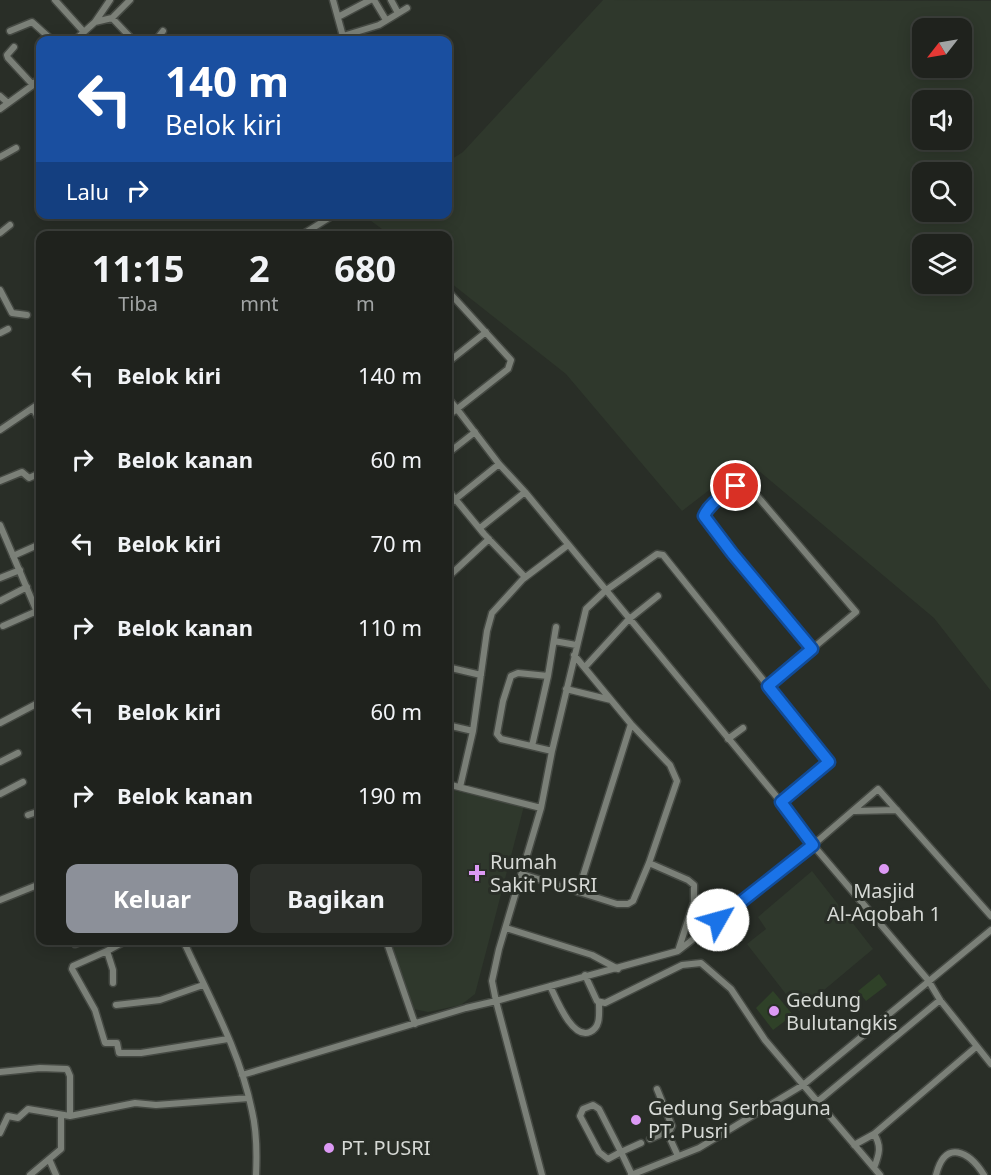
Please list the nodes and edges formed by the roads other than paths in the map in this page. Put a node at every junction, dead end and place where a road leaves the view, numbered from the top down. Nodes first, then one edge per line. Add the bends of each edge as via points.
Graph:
1 (55, 0) edge
2 (110, 0) edge
3 (130, 0) edge
4 (333, 0) edge
5 (372, 0) edge
6 (391, 0) edge
7 (406, 8) dead end
8 (398, 13) junction
9 (338, 17) junction
10 (112, 18) junction
11 (386, 20) junction
12 (95, 22) junction
13 (10, 31) dead end
14 (163, 31) dead end
15 (84, 32) junction
16 (48, 36) edge
17 (80, 36) edge
18 (129, 36) edge
19 (159, 36) edge
20 (343, 36) edge
21 (349, 36) edge
22 (14, 47) dead end
23 (36, 82) edge
24 (33, 85) junction
25 (0, 96) edge
26 (8, 103) junction
27 (0, 109) edge
28 (16, 148) dead end
29 (0, 158) edge
30 (327, 219) edge
31 (10, 225) dead end
32 (308, 231) edge
33 (0, 233) edge
34 (1, 293) edge
35 (452, 295) edge
36 (27, 315) dead end
37 (8, 329) dead end
38 (486, 332) junction
39 (0, 333) edge
40 (452, 358) edge
41 (452, 403) edge
42 (36, 406) edge
43 (33, 408) junction
44 (457, 409) junction
45 (452, 412) edge
46 (36, 414) edge
47 (0, 430) edge
48 (475, 432) junction
49 (452, 450) edge
50 (499, 464) junction
51 (36, 475) edge
52 (0, 481) edge
53 (525, 492) junction
54 (452, 495) edge
55 (455, 498) junction
56 (452, 501) edge
57 (0, 525) edge
58 (480, 528) junction
59 (489, 539) junction
60 (3, 541) edge
61 (568, 545) junction
62 (36, 546) edge
63 (14, 556) junction
64 (20, 570) junction
65 (452, 573) edge
66 (525, 577) junction
67 (0, 578) edge
68 (27, 588) junction
69 (605, 591) junction
70 (658, 596) dead end
71 (0, 601) edge
72 (36, 609) edge
73 (36, 611) edge
74 (628, 620) junction
75 (3, 626) dead end
76 (556, 627) dead end
77 (554, 641) junction
78 (576, 645) junction
79 (812, 649) junction
80 (574, 655) junction
81 (585, 667) junction
82 (452, 668) edge
83 (481, 675) junction
84 (548, 676) junction
85 (768, 686) junction
86 (566, 689) junction
87 (612, 700) junction
88 (36, 704) edge
89 (632, 724) junction
90 (1, 725) edge
91 (452, 726) edge
92 (743, 728) dead end
93 (473, 731) junction
94 (728, 739) junction
95 (532, 746) junction
96 (552, 751) junction
97 (18, 753) dead end
98 (0, 762) edge
99 (23, 782) dead end
100 (452, 785) edge
101 (460, 787) junction
102 (0, 794) edge
103 (781, 802) junction
104 (541, 808) junction
105 (897, 810) junction
106 (854, 811) junction
107 (36, 812) edge
108 (28, 814) dead end
109 (813, 845) junction
110 (649, 863) junction
111 (522, 874) junction
112 (36, 886) edge
113 (578, 892) junction
114 (0, 900) edge
115 (991, 916) edge
116 (688, 922) junction
117 (506, 928) junction
118 (991, 930) edge
119 (702, 932) junction
120 (117, 945) edge
121 (185, 945) edge
122 (388, 945) edge
123 (106, 951) junction
124 (678, 951) junction
125 (618, 969) junction
126 (585, 975) junction
127 (928, 980) junction
128 (113, 983) dead end
129 (203, 985) junction
130 (550, 986) junction
131 (940, 1000) junction
132 (496, 1001) junction
133 (599, 1003) junction
134 (116, 1005) dead end
135 (415, 1024) junction
136 (228, 1039) junction
137 (976, 1047) junction
138 (991, 1064) edge
139 (0, 1072) edge
140 (242, 1076) junction
141 (803, 1085) junction
142 (657, 1089) dead end
143 (249, 1098) junction
144 (817, 1102) junction
145 (0, 1113) edge
146 (61, 1115) junction
147 (8, 1116) junction
148 (70, 1116) junction
149 (667, 1132) junction
150 (0, 1133) edge
151 (874, 1134) junction
152 (650, 1139) dead end
153 (641, 1143) dead end
154 (854, 1145) junction
155 (621, 1152) junction
156 (678, 1156) junction
157 (49, 1159) junction
158 (874, 1168) junction
159 (30, 1175) edge
160 (56, 1175) edge
161 (256, 1175) edge
162 (542, 1175) edge
163 (631, 1175) edge
164 (880, 1175) edge
165 (936, 1175) edge
166 (984, 1175) edge

1 - 15 street
2 - 12 street
3 - 10 street
4 - 9 street
5 - 9 street
5 - 11 street
6 - 8 street
7 - 8 street
8 - 11 street
9 - 20 street
10 - 12 street
10 - 18 street
11 - 21 street
12 - 15 street
13 - 16 street via 32,22
14 - 19 street
15 - 17 street
22 - 24 street via 8,58
23 - 24 street
24 - 26 street
25 - 26 street
26 - 27 street
28 - 29 street
30 - 32 street
31 - 33 street
34 - 36 street via 12,313
35 - 38 street
37 - 39 street
38 - 40 street
38 - 44 street via 510,356 511,364
41 - 44 street
42 - 43 street
43 - 46 street
43 - 47 street
44 - 45 street
44 - 48 street
48 - 49 street
48 - 50 street
50 - 53 street
50 - 55 street
51 - 52 street via 29,478 22,471
53 - 58 street
53 - 61 street
54 - 55 street
55 - 56 street
55 - 58 street
57 - 60 street
58 - 59 street
59 - 65 street
59 - 66 street
60 - 63 street
61 - 66 street
61 - 69 street
62 - 63 street
63 - 64 street
64 - 67 street
64 - 68 street
66 - 83 street via 492,613
68 - 71 street
68 - 72 street
69 - 74 street
69 - 78 street via 586,609
69 - 85 street via 657,554 663,555
70 - 74 street
73 - 75 street
74 - 81 street
74 - 94 street
76 - 77 street
77 - 78 street
77 - 84 street
78 - 80 street
79 - 79 street via 704,516 736,486 752,490 856,612
79 - 85 street
80 - 81 street
80 - 86 street
81 - 87 street
82 - 83 street
83 - 93 street
84 - 95 street
84 - 95 street via 513,674 503,701 497,734
85 - 103 street via 829,762
86 - 87 street
86 - 96 street
87 - 89 street
88 - 90 street
89 - 110 street via 670,765 677,781
89 - 113 street
91 - 93 street
92 - 94 street
93 - 101 street
94 - 103 street
95 - 96 street
96 - 104 street
97 - 98 street
99 - 102 street
100 - 101 street
101 - 104 street
103 - 109 street
104 - 111 street
105 - 106 street
105 - 106 street via 878,789
105 - 115 street
106 - 109 street
107 - 108 street
109 - 119 street
109 - 127 street
110 - 113 street via 636,897 628,904
110 - 116 street via 694,885
111 - 113 street
111 - 117 street
112 - 114 street
116 - 119 street
116 - 124 street
117 - 125 street via 592,955
117 - 132 street via 492,981
118 - 127 street
119 - 124 street
120 - 123 street
121 - 129 street
122 - 135 street
123 - 128 street
123 - 136 street via 72,969 94,1010 105,1043 117,1042 119,1053 141,1053
124 - 125 street
125 - 126 street
126 - 130 street
126 - 133 street
127 - 131 street
127 - 141 street
129 - 134 street via 160,1000
129 - 136 street
130 - 132 street
130 - 133 street via 566,1017 577,1031 585,1034 598,1025
131 - 137 street
131 - 144 street
132 - 135 street
132 - 162 street
133 - 141 street via 616,999 682,964 701,963 730,989
135 - 140 street
136 - 140 street
137 - 138 street
137 - 151 street
139 - 148 street via 67,1068
140 - 143 street
141 - 144 street
141 - 156 street via 699,1148
142 - 149 street via 672,1126
143 - 148 street via 135,1103
143 - 161 street
144 - 154 street
145 - 147 street
146 - 147 street via 32,1108 18,1118
146 - 148 street
146 - 157 street via 62,1147
147 - 150 street
149 - 152 street
149 - 156 street
151 - 154 street
151 - 158 street via 880,1149
153 - 155 street
154 - 158 street
155 - 155 street via 608,1159 603,1156 580,1116 583,1109 596,1106
155 - 163 street
156 - 163 street
157 - 159 street
157 - 160 street
158 - 164 street
165 - 166 street via 945,1156 953,1152 967,1155

